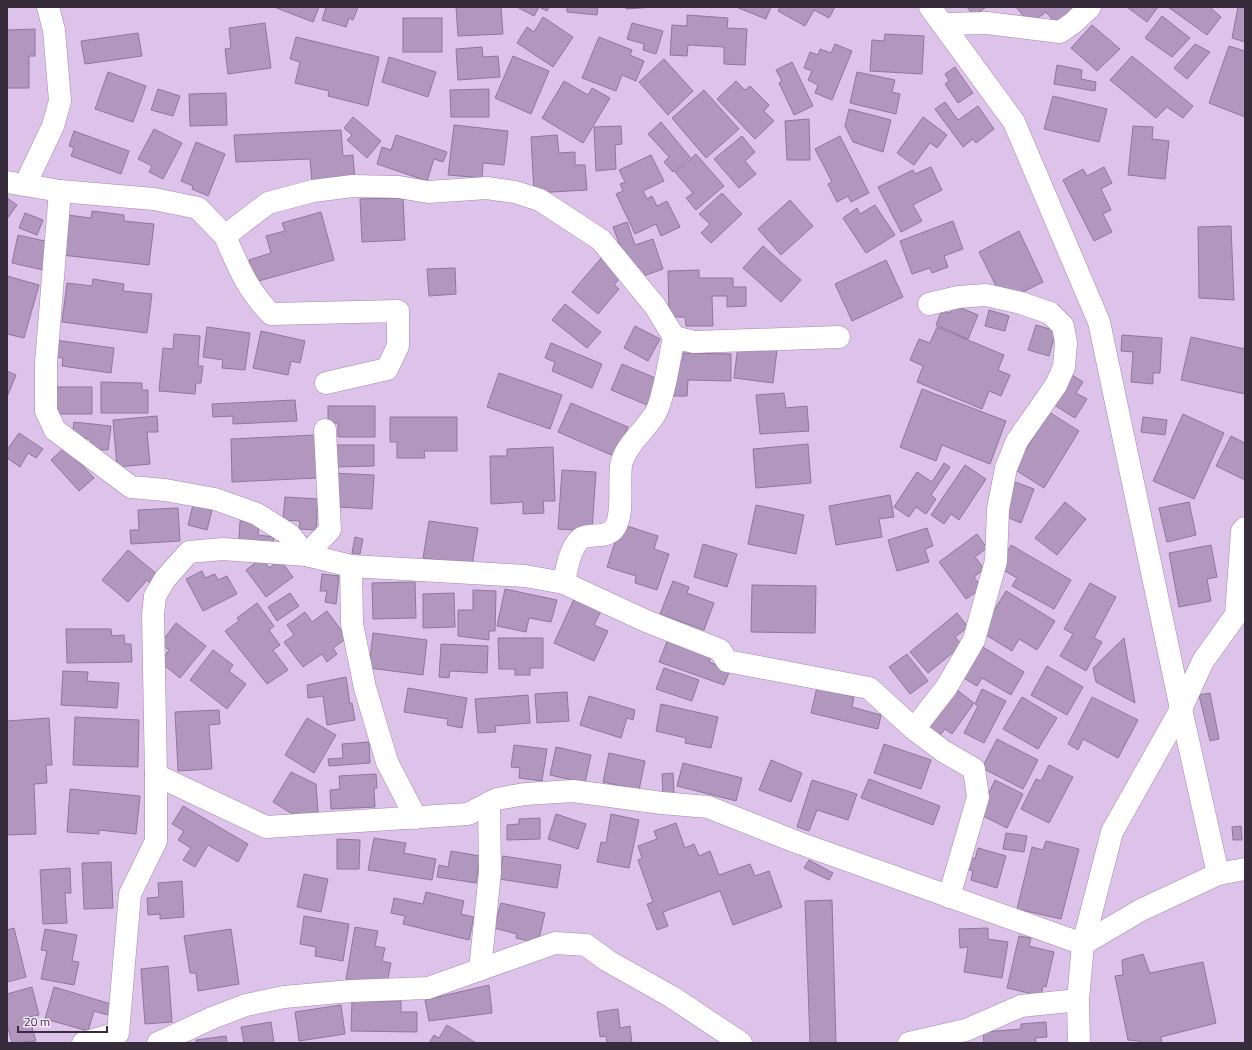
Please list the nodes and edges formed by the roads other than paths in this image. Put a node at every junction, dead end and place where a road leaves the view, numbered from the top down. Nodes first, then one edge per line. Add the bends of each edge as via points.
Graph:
1 (48, 7) edge
2 (1090, 7) edge
3 (937, 16) edge
4 (16, 183) edge
5 (60, 191) junction
6 (225, 236) junction
7 (929, 304) dead end
8 (674, 337) junction
9 (838, 337) dead end
10 (326, 383) dead end
11 (326, 430) dead end
12 (1245, 528) edge
13 (306, 555) junction
14 (351, 566) junction
15 (564, 583) junction
16 (1181, 709) junction
17 (914, 728) junction
18 (156, 775) junction
19 (490, 803) junction
20 (416, 818) junction
21 (1245, 869) edge
22 (1218, 874) junction
23 (949, 897) junction
24 (1083, 944) junction
25 (480, 970) junction
26 (1078, 1000) junction
27 (83, 1043) edge
28 (158, 1043) edge
29 (741, 1043) edge
30 (909, 1043) edge
31 (1079, 1043) edge

1 - 4 street via 54,30 60,101 53,126
2 - 3 street via 1073,24 1060,32
3 - 16 street via 1014,122 1099,322
4 - 5 street
5 - 6 street via 154,199 198,208
5 - 13 street via 46,363 46,411 56,430 131,487 215,499 257,514 290,535
6 - 8 street via 268,203 313,190 353,186 428,192 487,188 515,192 540,200 601,240 655,306
6 - 10 street via 244,281 254,297 271,314 398,311 398,346 387,369
7 - 17 street via 958,297 986,295 1021,303 1050,313 1063,326 1066,343 1064,367 1056,385 1017,441 1006,468 998,509 996,561 974,640 946,688
8 - 9 street via 694,342
8 - 15 street via 656,413 622,462 619,517 613,530 600,536 583,537 576,544 568,561
11 - 13 street via 330,530
12 - 16 street via 1242,531 1236,615 1203,661
13 - 14 street
13 - 18 street via 223,549 189,552 165,579 155,596 153,615
14 - 15 street via 525,576
14 - 20 street via 352,624 365,688 387,762
15 - 17 street via 646,622 720,650 727,661 869,688
16 - 22 street
16 - 24 street via 1112,832
17 - 23 street via 943,751 974,769 977,782 978,796
18 - 20 street via 266,827
18 - 27 street via 156,841 130,894 118,1033
19 - 20 street via 468,814
19 - 23 street via 526,794 573,791 708,807
19 - 25 street via 490,872
21 - 22 street
22 - 24 street via 1142,910
23 - 24 street
24 - 26 street
25 - 28 street via 428,988 291,996 246,1005
25 - 29 street via 556,943 586,945
26 - 30 street via 1021,1006 966,1030
26 - 31 street

